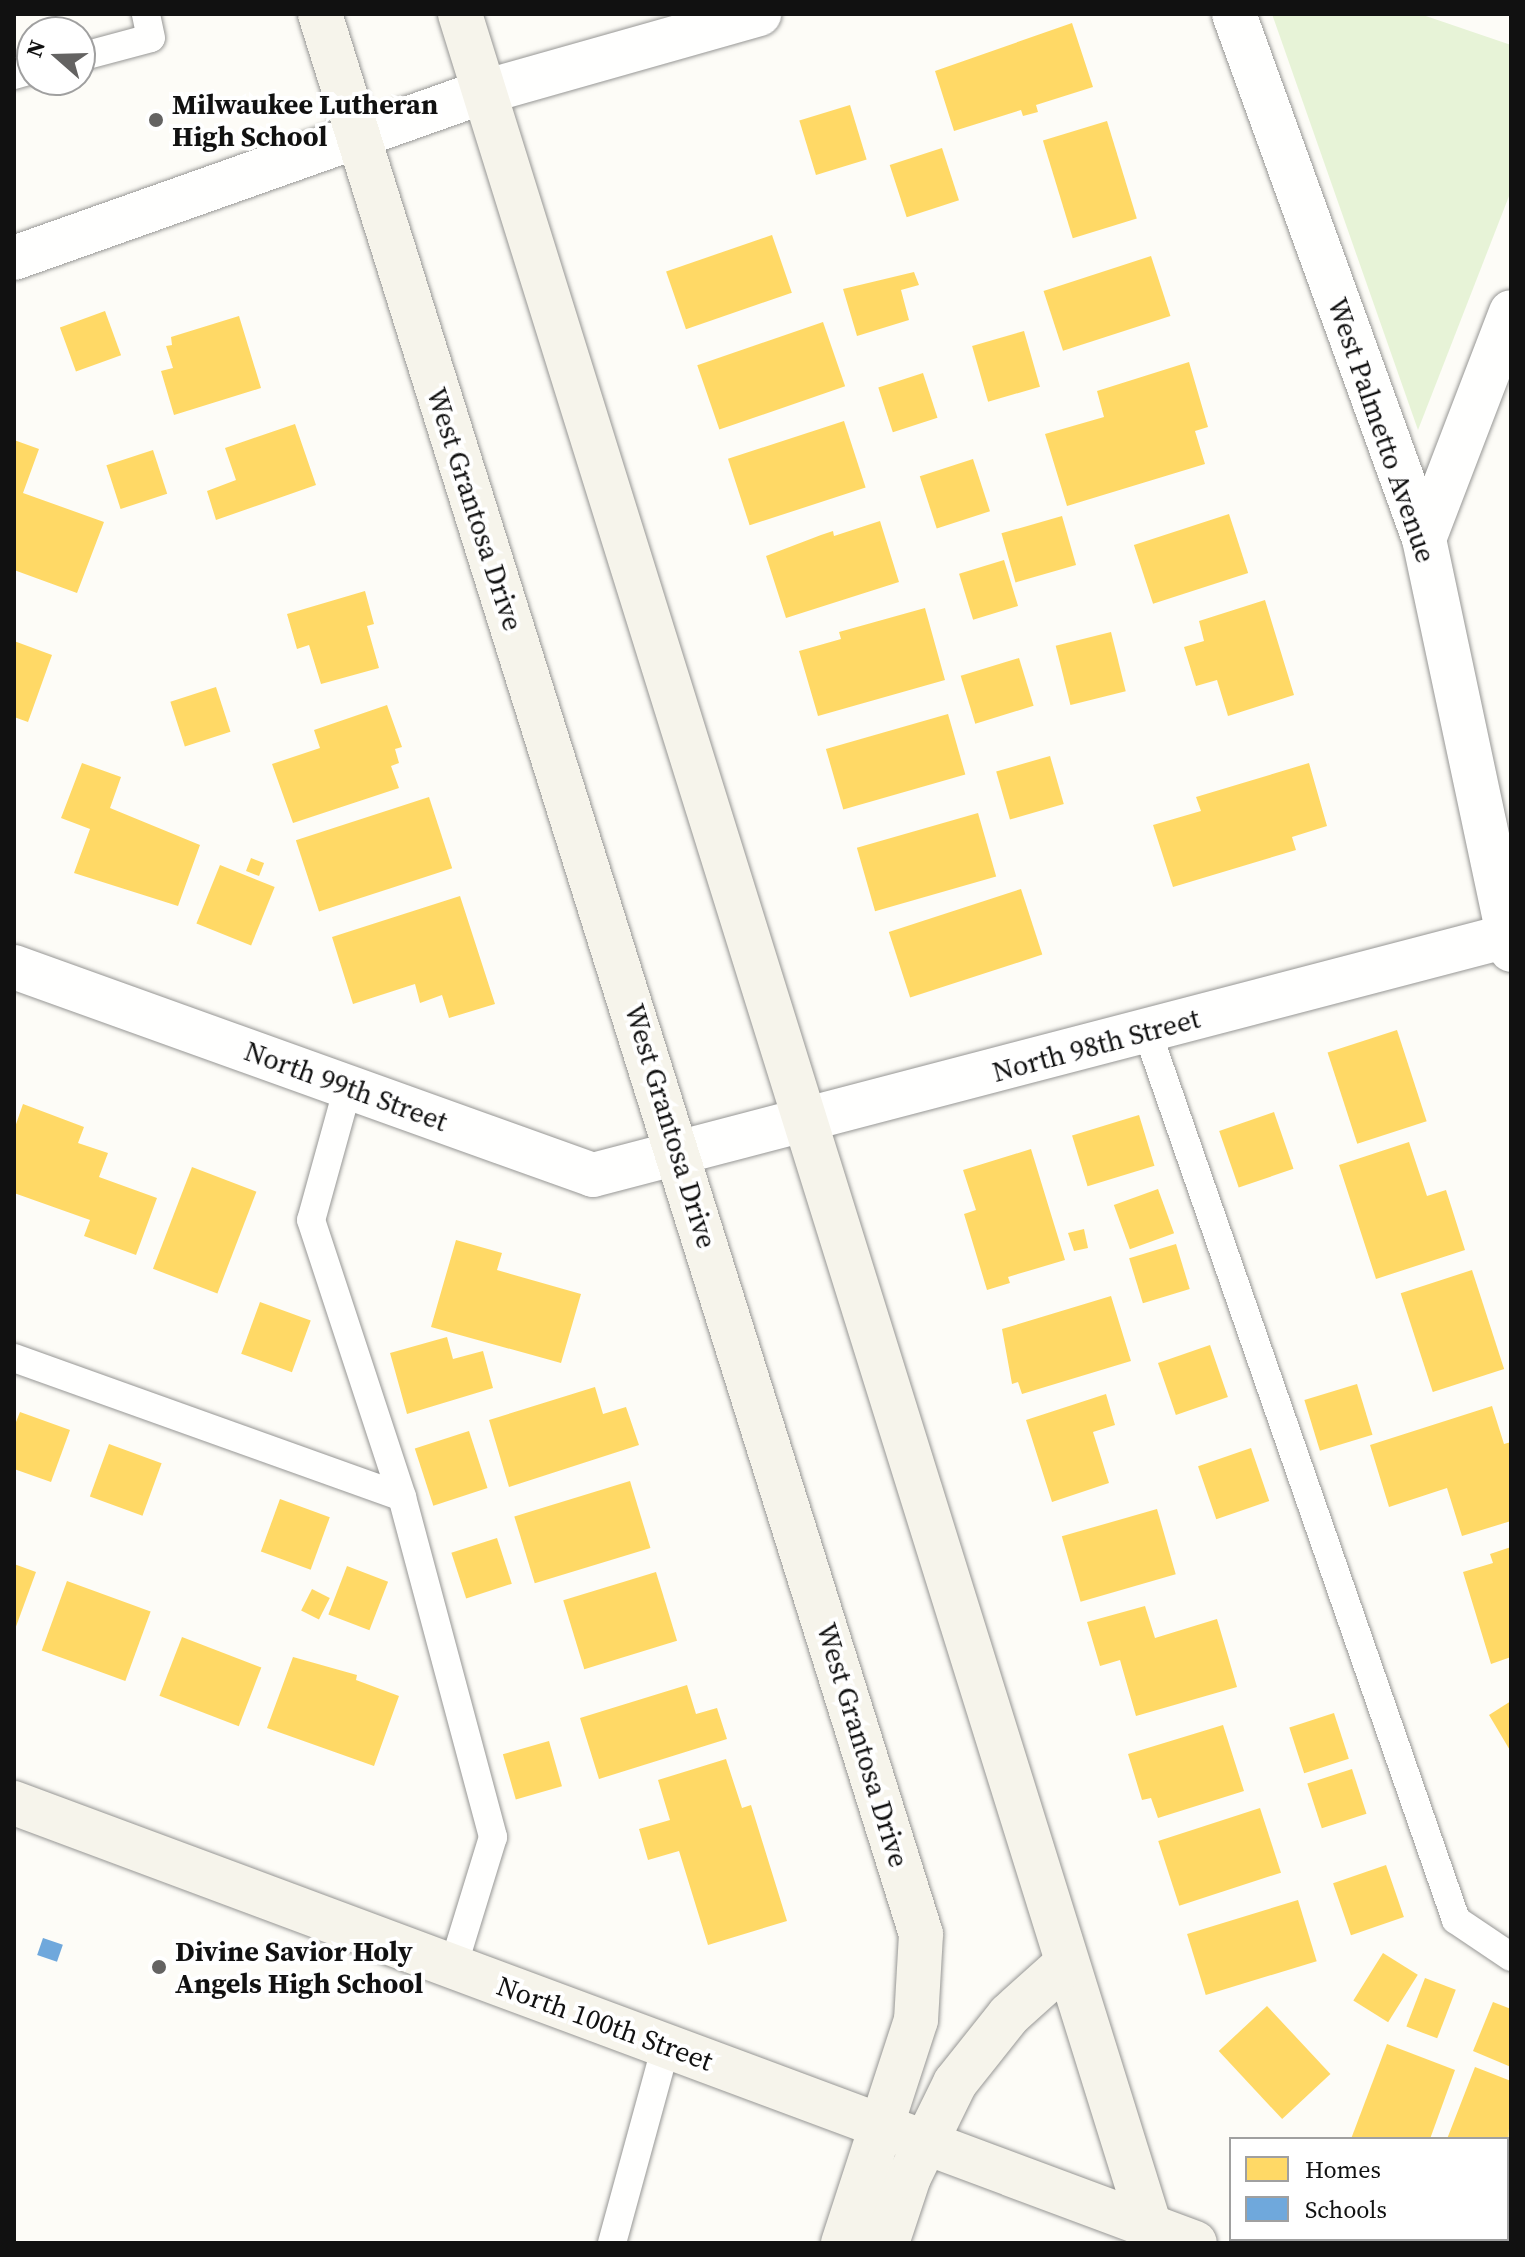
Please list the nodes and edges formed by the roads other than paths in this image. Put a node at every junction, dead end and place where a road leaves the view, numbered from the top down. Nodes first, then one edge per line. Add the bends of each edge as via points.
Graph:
1 (146, 14) edge
2 (320, 14) edge
3 (460, 14) edge
4 (759, 14) edge
5 (1234, 14) edge
6 (96, 53) edge
7 (484, 92) junction
8 (358, 137) junction
9 (14, 258) edge
10 (1511, 312) edge
11 (1424, 539) junction
12 (1509, 940) edge
13 (14, 967) edge
14 (1147, 1031) junction
15 (348, 1087) junction
16 (803, 1123) junction
17 (681, 1156) junction
18 (14, 1358) edge
19 (402, 1497) junction
20 (14, 1803) edge
21 (1511, 1957) edge
22 (1067, 1963) junction
23 (453, 1967) junction
24 (666, 2046) junction
25 (883, 2127) junction
26 (925, 2142) junction
27 (1152, 2234) edge
28 (612, 2243) edge
29 (843, 2243) edge
30 (887, 2243) edge
31 (1195, 2243) edge

1 - 6 lane via 151,38
2 - 8 street, West Grantosa Drive
3 - 7 street
4 - 7 street
5 - 11 street, West Palmetto Avenue
7 - 8 street
7 - 16 street
8 - 9 street
8 - 17 street, West Grantosa Drive
10 - 11 street
11 - 12 street, West Palmetto Avenue
12 - 14 street, North 98th Street
13 - 15 street, North 99th Street
14 - 16 street, North 98th Street
14 - 21 lane via 1456,1920
15 - 17 street, North 99th Street via 593,1175
15 - 19 lane via 311,1220
16 - 17 street, North 98th Street
16 - 22 street
17 - 25 street, West Grantosa Drive via 921,1934 916,2020
18 - 19 lane
19 - 23 lane via 493,1837
20 - 23 street, North 100th Street
22 - 26 street via 978,2049
22 - 27 street
23 - 24 street, North 100th Street
24 - 25 street, North 100th Street
24 - 28 lane
25 - 26 street, North 100th Street
25 - 29 street, West Grantosa Drive
26 - 27 street, North 100th Street
26 - 30 street
27 - 31 street, North 100th Street

